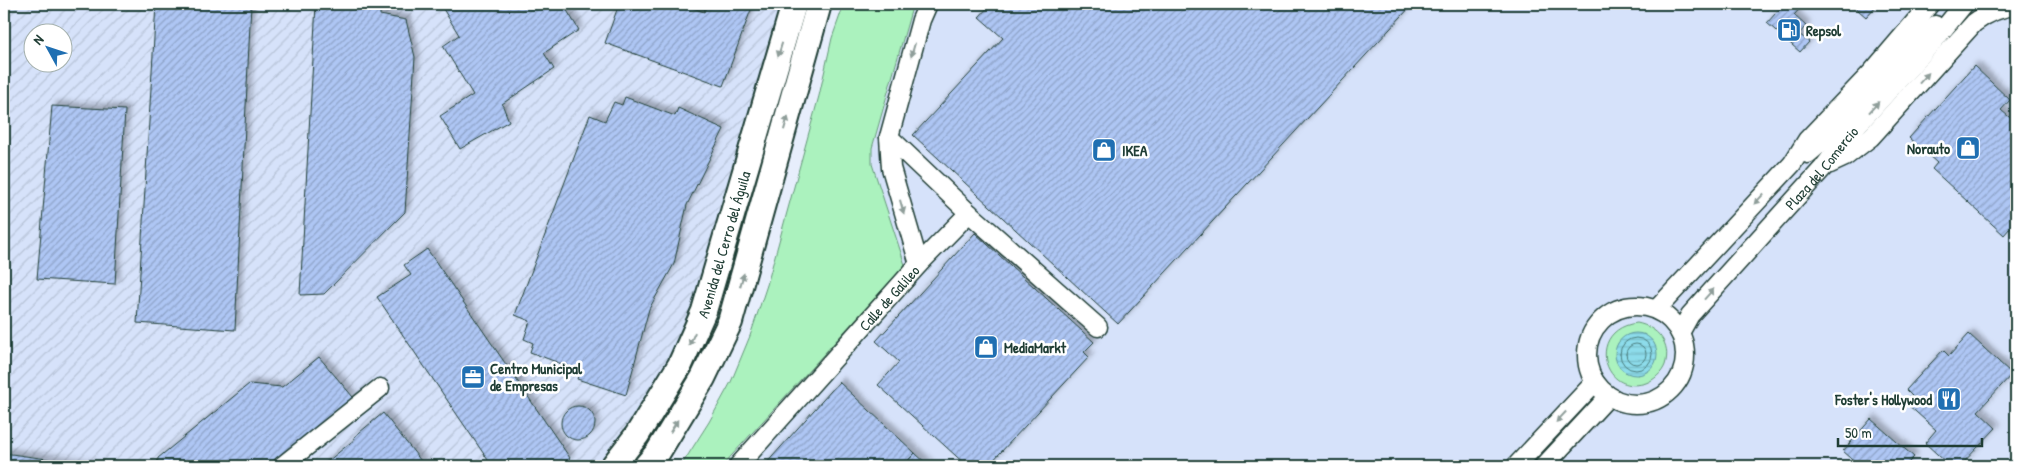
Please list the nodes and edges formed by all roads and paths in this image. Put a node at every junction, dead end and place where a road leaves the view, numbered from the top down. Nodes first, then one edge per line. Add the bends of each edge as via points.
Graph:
1 (794, 4) edge
2 (820, 4) edge
3 (928, 4) edge
4 (1962, 4) edge
5 (1927, 6) edge
6 (2016, 6) edge
7 (889, 137) junction
8 (1792, 164) junction
9 (1822, 168) junction
10 (969, 213) junction
11 (919, 264) junction
12 (1656, 310) junction
13 (1098, 327) dead end
14 (1680, 333) junction
15 (1594, 382) junction
16 (380, 388) dead end
17 (1609, 396) junction
18 (282, 466) edge
19 (613, 466) edge
20 (646, 466) edge
21 (738, 466) edge
22 (1516, 466) edge
23 (1544, 466) edge

1 -> 19 main road, Avenida del Cerro del Águila via 704,311 680,365
20 -> 2 main road, Avenida del Cerro del Águila via 703,378 730,322
3 -> 7 street, Calle de Galileo
4 - 8 street via 1912,46 1809,154
9 -> 4 street, Plaza del Comercio via 1933,42
5 - 8 street, Plaza del Comercio via 1871,73 1807,140
9 -> 6 street via 1871,137 1974,23 2000,8
7 - 10 street
7 -> 11 street, Calle de Galileo via 891,168
8 -> 12 street, Plaza del Comercio
14 -> 9 street, Plaza del Comercio via 1690,315
10 - 11 street
10 - 13 street
11 - 21 street, Calle de Galileo
12 - 14 street
12 - 15 street via 1626,307 1599,323 1587,352
14 - 17 street via 1684,362 1671,389 1658,399 1641,404 1624,403
15 - 17 street
15 -> 22 street
16 - 18 street
17 - 23 street

